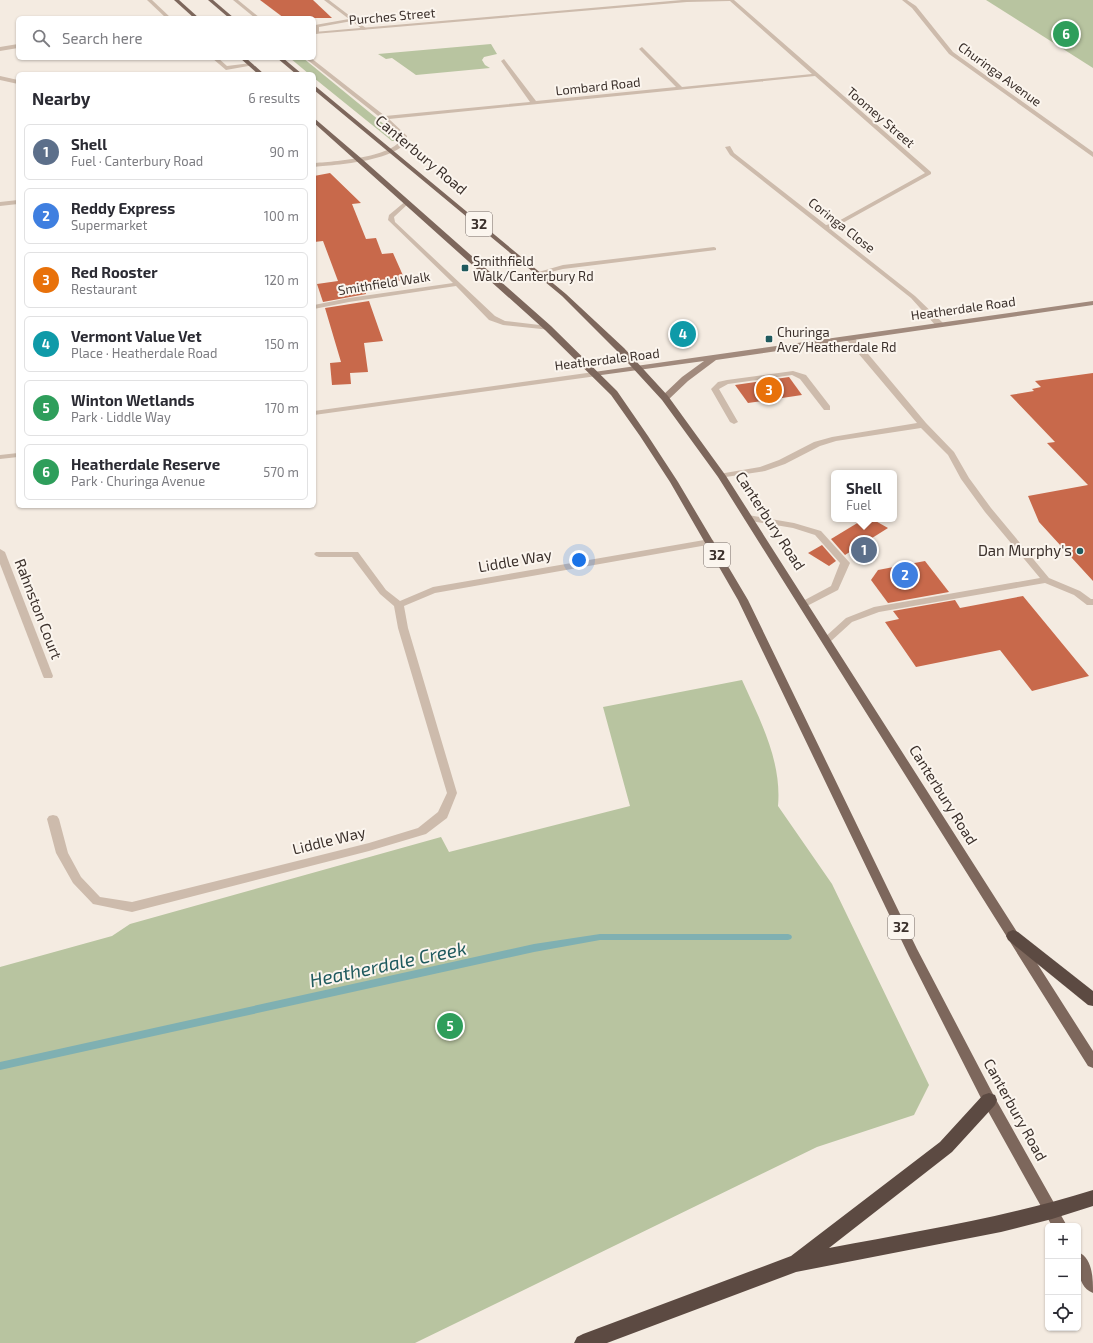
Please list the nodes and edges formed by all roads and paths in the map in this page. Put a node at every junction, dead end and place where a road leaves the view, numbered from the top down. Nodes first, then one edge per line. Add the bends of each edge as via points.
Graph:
1 (149, 0) edge
2 (176, 0) edge
3 (210, 0) edge
4 (235, 0) edge
5 (326, 0) edge
6 (690, 0) edge
7 (731, 0) edge
8 (904, 0) edge
9 (167, 16) edge
10 (195, 16) edge
11 (230, 16) edge
12 (255, 16) edge
13 (352, 20) junction
14 (365, 29) junction
15 (316, 33) edge
16 (16, 46) edge
17 (0, 48) edge
18 (642, 49) dead end
19 (217, 60) edge
20 (245, 60) edge
21 (282, 60) edge
22 (311, 60) edge
23 (504, 61) dead end
24 (251, 65) junction
25 (259, 72) edge
26 (297, 72) edge
27 (815, 75) junction
28 (0, 78) edge
29 (16, 82) edge
30 (680, 88) junction
31 (316, 89) edge
32 (534, 103) junction
33 (384, 118) junction
34 (316, 122) edge
35 (728, 147) dead end
36 (391, 151) junction
37 (1093, 156) edge
38 (360, 160) junction
39 (316, 166) edge
40 (16, 202) edge
41 (407, 202) junction
42 (0, 204) edge
43 (825, 227) junction
44 (714, 249) dead end
45 (538, 273) junction
46 (458, 284) junction
47 (1093, 303) edge
48 (316, 308) edge
49 (940, 325) junction
50 (548, 328) junction
51 (850, 338) junction
52 (715, 357) junction
53 (638, 368) junction
54 (594, 374) junction
55 (665, 398) junction
56 (828, 408) dead end
57 (316, 413) edge
58 (734, 422) dead end
59 (923, 425) junction
60 (16, 455) edge
61 (0, 457) edge
62 (722, 476) junction
63 (748, 518) junction
64 (710, 542) junction
65 (0, 552) edge
66 (319, 554) dead end
67 (1046, 580) junction
68 (1093, 602) edge
69 (804, 604) junction
70 (399, 605) junction
71 (827, 640) junction
72 (48, 676) dead end
73 (52, 819) dead end
74 (1013, 936) junction
75 (1093, 1000) edge
76 (1093, 1062) edge
77 (989, 1100) junction
78 (1093, 1198) edge
79 (1052, 1211) junction
80 (1058, 1223) edge
81 (796, 1263) junction
82 (1081, 1264) edge
83 (1092, 1284) edge
84 (583, 1343) edge

1 - 9 street
2 - 10 main road
3 - 11 main road
4 - 12 street
5 - 13 street
6 - 7 street, Purches Street
6 - 14 street, Purches Street
7 - 27 street, Toomey Street
8 - 37 street, Churinga Avenue via 914,7 951,53
13 - 14 street
13 - 15 street via 317,26
14 - 15 street, Purches Street
16 - 17 street
18 - 30 street
19 - 24 street via 226,68
20 - 24 main road
21 - 26 main road
22 - 33 street
23 - 32 street
24 - 25 main road
27 - 30 street, Lombard Road
27 - 43 street, Toomey Street via 929,173 837,224
28 - 29 street
30 - 32 street, Lombard Road
31 - 36 main road, Canterbury Road / 32
32 - 33 street, Lombard Road
33 - 36 street via 404,136 400,148
34 - 38 main road, Canterbury Road / 32
35 - 43 street, Coringa Close via 732,154
36 - 38 street
36 - 45 main road, Canterbury Road / 32
38 - 39 street
38 - 41 main road, Canterbury Road / 32
40 - 42 street
41 - 46 street via 391,216 391,220
41 - 50 main road, Canterbury Road / 32
43 - 49 street, Coringa Close via 913,297
44 - 45 street via 563,267
45 - 53 main road, Canterbury Road / 32
46 - 48 street, Smithfield Walk via 349,300
46 - 50 street via 492,318 503,323
47 - 49 main road, Heatherdale Road
49 - 51 main road, Heatherdale Road
50 - 54 main road, Canterbury Road / 32
51 - 52 main road, Heatherdale Road
51 - 59 street
52 - 53 main road, Heatherdale Road
52 - 55 main road via 684,379
53 - 54 main road, Heatherdale Road
53 - 55 main road, Canterbury Road / 32
54 - 57 street, Heatherdale Road
54 - 64 main road, Canterbury Road / 32 via 614,393 644,436
55 - 62 main road, Canterbury Road / 32
56 - 58 street via 803,377 793,373 727,382 715,389
59 - 62 street via 836,439 817,444 782,462
59 - 67 street via 951,454 965,479 988,510
60 - 61 street
62 - 63 main road, Canterbury Road / 32
63 - 69 main road, Canterbury Road / 32
63 - 69 street via 818,533 845,563 835,588
64 - 70 street, Liddle Way via 433,590
64 - 77 main road, Canterbury Road / 32 via 743,600 856,837
65 - 72 street, Rahnston Court
66 - 70 street via 355,554 383,592
67 - 68 street via 1077,593 1090,603
67 - 71 street via 877,609 849,620
69 - 71 main road, Canterbury Road / 32
70 - 73 street, Liddle Way via 403,628 452,793 443,815 422,831 132,906 97,901 77,880 62,853
71 - 74 main road, Canterbury Road / 32
74 - 75 highway
74 - 76 main road, Canterbury Road / 32
77 - 79 main road, Canterbury Road / 32
77 - 81 highway via 946,1147
78 - 79 highway
79 - 80 main road, Canterbury Road / 32
79 - 81 highway via 1001,1224
81 - 84 highway
82 - 83 main road

